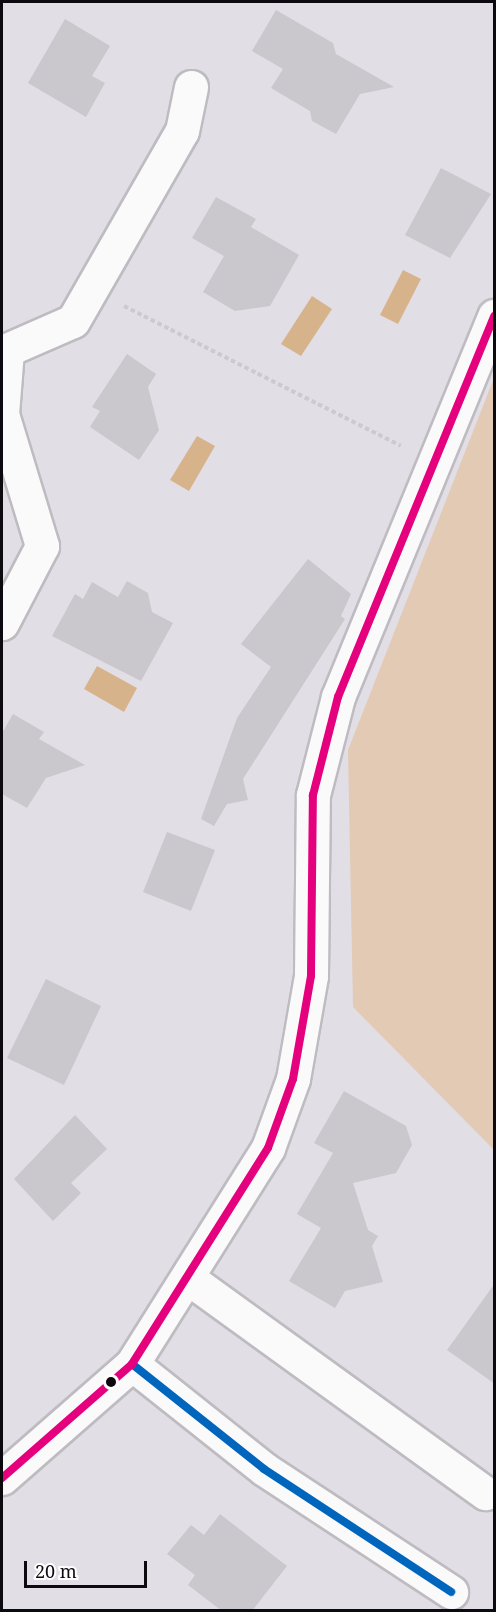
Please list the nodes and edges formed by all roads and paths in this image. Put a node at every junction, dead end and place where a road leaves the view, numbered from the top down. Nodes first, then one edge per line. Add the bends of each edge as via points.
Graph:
1 (191, 87) dead end
2 (90, 290) junction
3 (495, 316) edge
4 (4, 351) edge
5 (2, 414) edge
6 (433, 463) junction
7 (2, 623) edge
8 (188, 1278) junction
9 (132, 1364) junction
10 (2, 1478) edge
11 (485, 1494) dead end
12 (451, 1592) dead end

1 - 2 street via 182,131
2 - 4 street via 73,321
2 - 6 path
3 - 6 street
4 - 5 street
5 - 7 street via 42,546
6 - 8 street via 338,698 313,795 311,976 293,1080 268,1148
8 - 9 street
8 - 11 street
9 - 10 street
9 - 12 street via 264,1469

